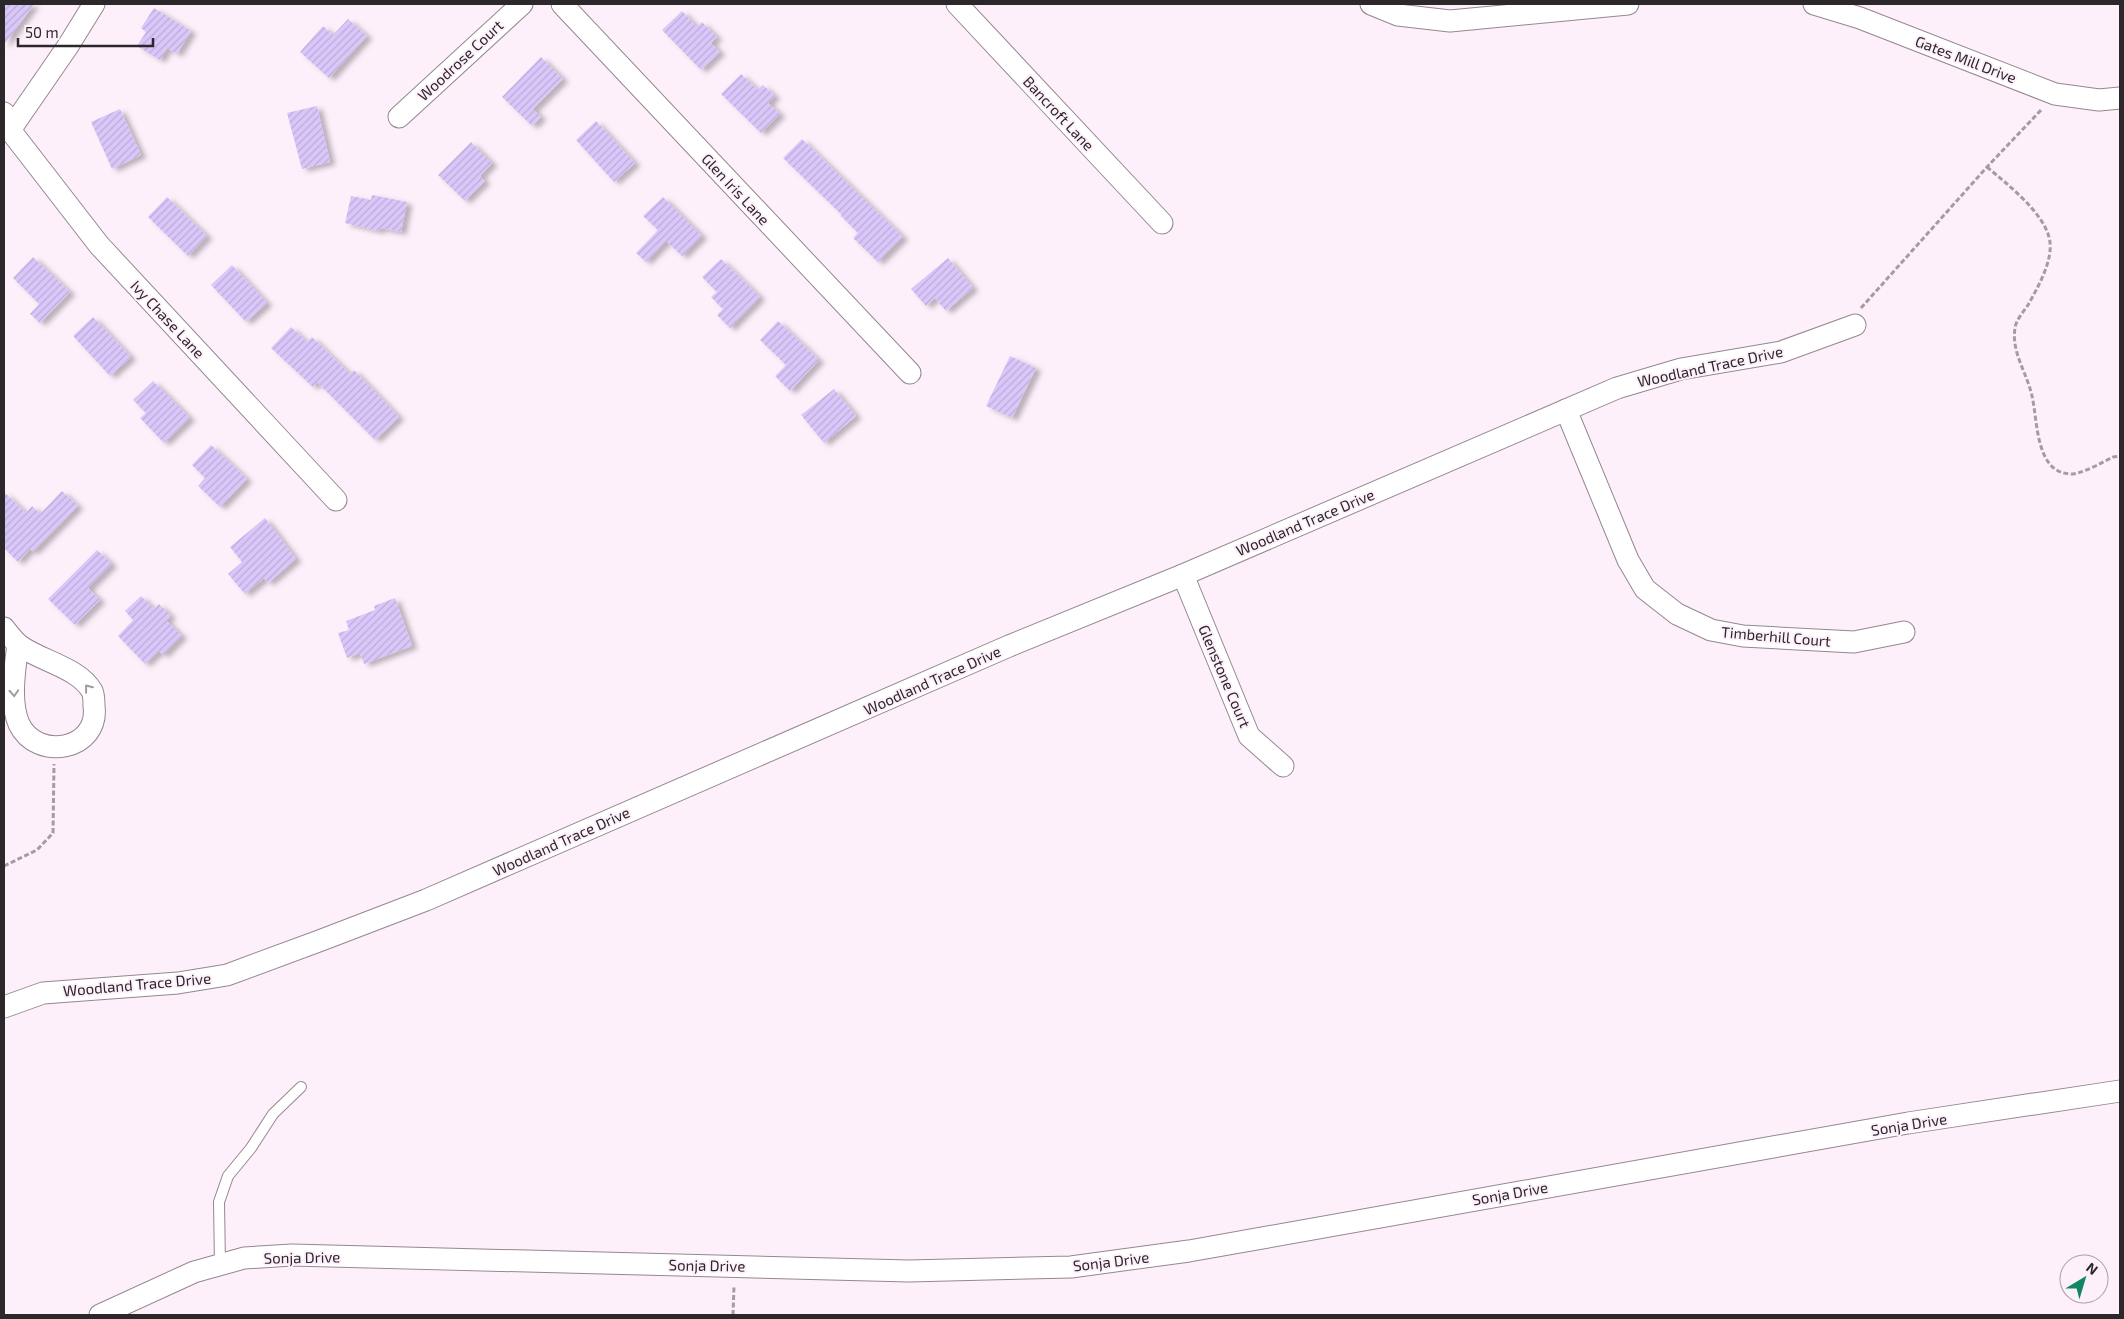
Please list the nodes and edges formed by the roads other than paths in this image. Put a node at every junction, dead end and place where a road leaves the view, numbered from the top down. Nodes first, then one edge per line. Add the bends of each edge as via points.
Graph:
1 (94, 4) edge
2 (522, 4) edge
3 (562, 4) edge
4 (957, 4) edge
5 (1371, 4) edge
6 (1628, 4) edge
7 (1814, 4) edge
8 (2120, 98) edge
9 (399, 117) dead end
10 (6, 124) edge
11 (1162, 223) dead end
12 (1855, 325) road end
13 (910, 373) dead end
14 (1566, 410) junction
15 (336, 500) dead end
16 (1183, 575) junction
17 (4, 628) edge
18 (1904, 632) dead end
19 (18, 644) junction
20 (1283, 766) dead end
21 (4, 1007) edge
22 (301, 1087) dead end
23 (2120, 1091) edge
24 (220, 1265) junction
25 (100, 1315) edge

1 - 10 street via 68,46
2 - 9 street, Woodrose Court
3 - 13 street, Glen Iris Lane
4 - 11 street, Bancroft Lane
5 - 6 street via 1398,15 1450,21
7 - 8 street, Gates Mill Drive via 1860,18 2055,94 2099,100
10 - 15 street, Ivy Chase Lane via 99,245
12 - 14 street, Woodland Trace Drive via 1781,352 1681,369 1617,388
14 - 16 street, Woodland Trace Drive
14 - 18 street, Timberhill Court via 1628,560 1645,589 1677,614 1711,630 1743,636 1854,642
16 - 20 street, Glenstone Court via 1250,736
16 - 21 street, Woodland Trace Drive via 1009,646 426,900 319,942 227,975 178,983 43,993
17 - 19 street
19 -> 19 street via 13,692 19,724 35,743 54,747 72,745 90,731 95,713 92,692 63,667 43,660
22 - 24 lane via 273,1114 228,1176 219,1202
23 - 24 street, Sonja Drive via 1889,1127 1189,1251 1071,1267 909,1271 292,1255 244,1258
24 - 25 street, Sonja Drive via 194,1272

